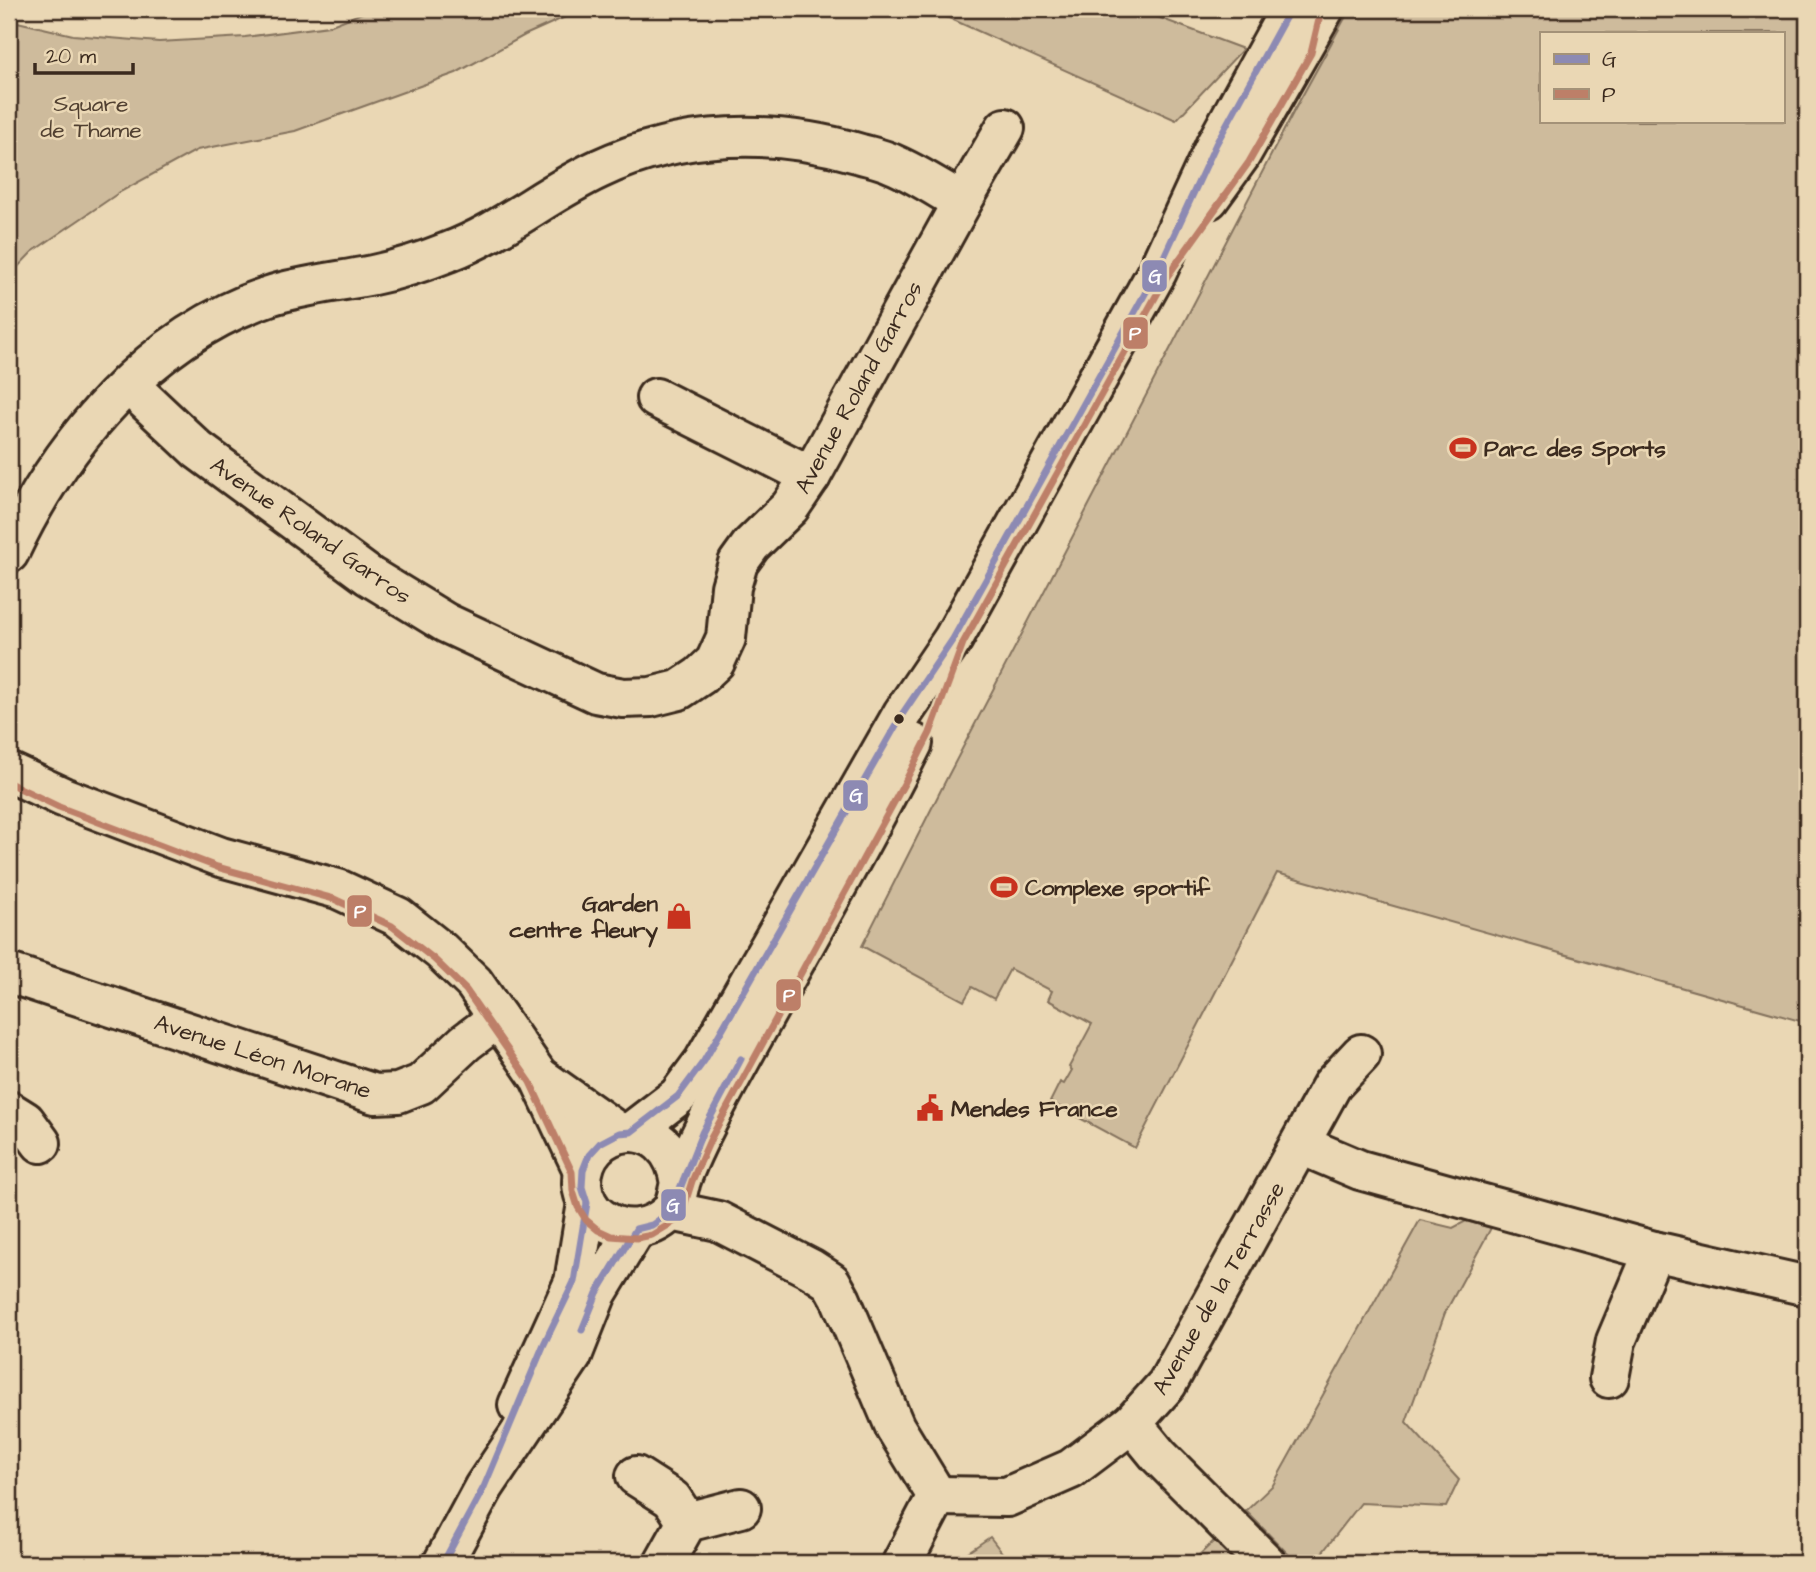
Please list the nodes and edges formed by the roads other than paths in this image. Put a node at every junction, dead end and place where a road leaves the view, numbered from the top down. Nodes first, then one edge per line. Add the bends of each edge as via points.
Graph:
1 (1290, 9) edge
2 (1311, 9) edge
3 (1324, 9) edge
4 (1302, 47) junction
5 (1005, 128) dead end
6 (962, 202) junction
7 (1157, 272) junction
8 (128, 384) junction
9 (656, 398) dead end
10 (811, 476) junction
11 (9, 553) edge
12 (953, 639) junction
13 (9, 772) edge
14 (9, 973) edge
15 (489, 1024) junction
16 (1361, 1054) dead end
17 (539, 1077) junction
18 (9, 1111) edge
19 (625, 1132) junction
20 (41, 1143) dead end
21 (1301, 1145) junction
22 (585, 1187) junction
23 (675, 1198) junction
24 (636, 1229) junction
25 (1654, 1251) junction
26 (1803, 1285) dead end
27 (1609, 1378) dead end
28 (1132, 1423) junction
29 (636, 1476) dead end
30 (484, 1488) junction
31 (937, 1496) junction
32 (741, 1507) dead end
33 (687, 1522) junction
34 (443, 1563) edge
35 (664, 1563) edge
36 (902, 1563) edge
37 (1266, 1563) edge

1 - 7 street via 1216,144
2 - 4 street
3 - 4 street
4 - 7 street via 1240,156
5 - 6 street, Avenue Roland Garros
6 - 8 street via 893,164 834,146 776,136 709,138 648,150 598,169 446,253 376,274 269,296 216,318
6 - 10 street, Avenue Roland Garros
7 - 12 street
8 - 10 street, Avenue Roland Garros via 198,450 369,576 446,623 596,693 624,698 679,690 715,662 726,638 738,563 790,508
8 - 11 street via 86,428 46,484
9 - 10 street
12 - 19 street via 903,713 704,1061 678,1096
12 - 23 street via 897,777 732,1076
13 - 15 street via 209,853 338,889 398,917 474,984
14 - 15 street, Avenue Léon Morane via 375,1094 398,1093 421,1084
15 - 17 street
16 - 21 street, Avenue de la Terrasse via 1332,1085
17 - 19 street
17 - 22 street
18 - 20 street via 25,1121
19 - 22 street via 600,1143 589,1155
19 - 23 street via 648,1135 670,1151 678,1167
21 - 25 street via 1360,1170
21 - 28 street, Avenue de la Terrasse via 1167,1384
22 - 24 street via 598,1217 624,1229
22 - 30 street via 574,1282
23 - 24 street via 652,1225
23 - 31 street via 831,1282 895,1427
24 - 30 street via 597,1293 572,1356
25 - 26 street
25 - 27 street via 1616,1341
28 - 31 street, Avenue de la Terrasse via 1071,1469 1007,1497
28 - 37 street
29 - 33 street via 672,1499
30 - 34 street
31 - 36 street
32 - 33 street
33 - 35 street

